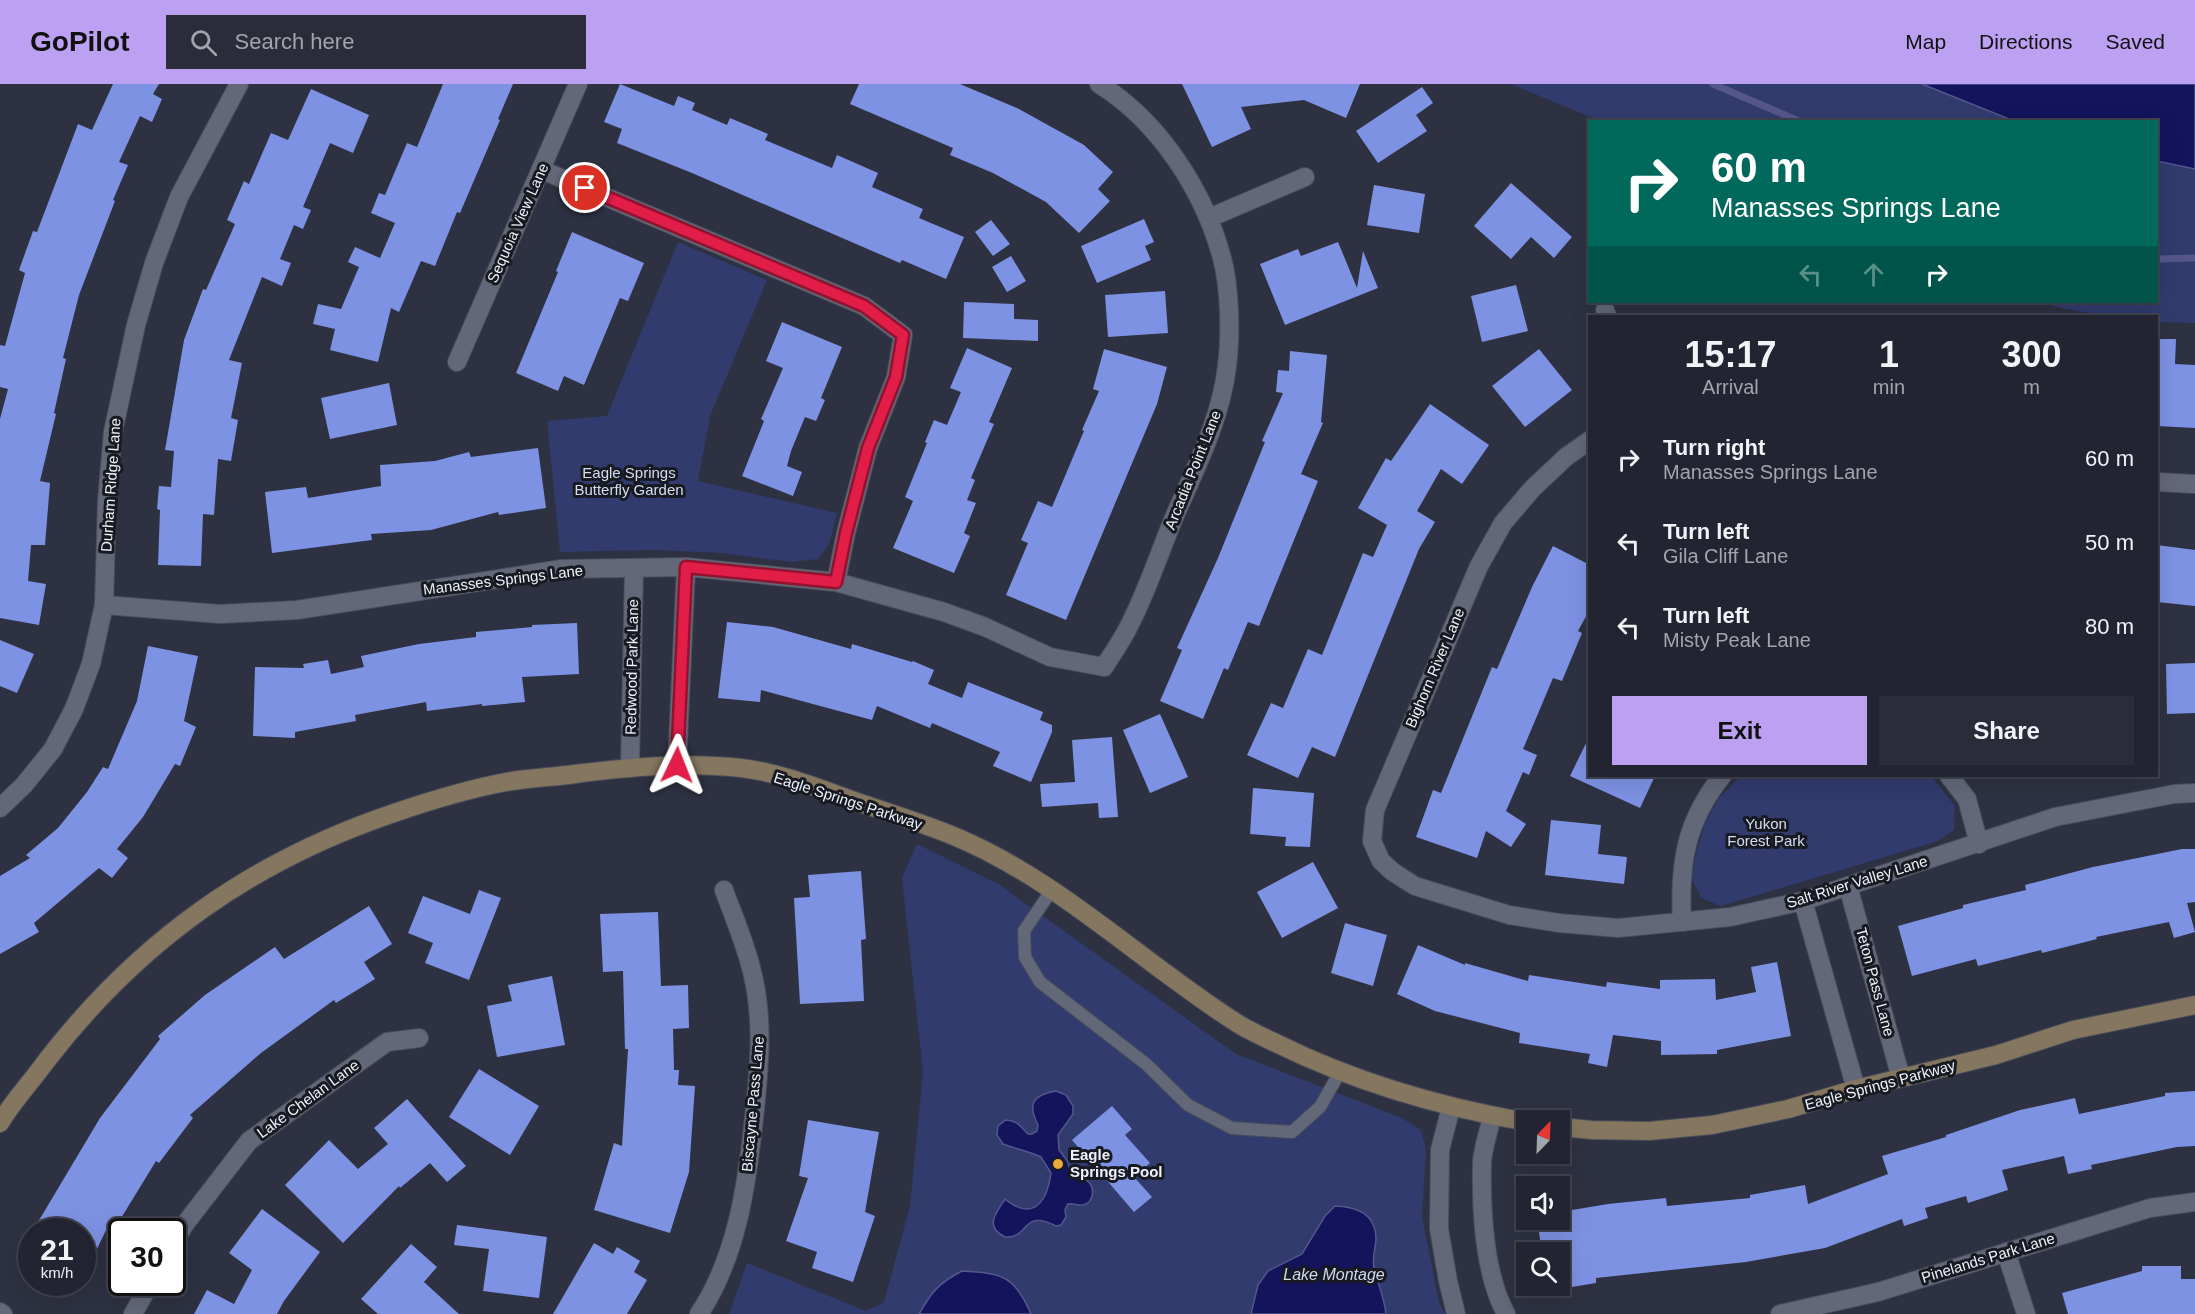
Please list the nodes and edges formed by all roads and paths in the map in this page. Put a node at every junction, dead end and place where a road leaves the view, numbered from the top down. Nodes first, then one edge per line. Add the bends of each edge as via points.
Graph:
1 (239, 84) edge
2 (578, 84) edge
3 (1099, 84) edge
4 (542, 170) junction
5 (1305, 177) dead end
6 (1209, 218) junction
7 (458, 362) dead end
8 (1588, 441) edge
9 (2158, 482) edge
10 (2195, 484) edge
11 (686, 567) junction
12 (634, 568) junction
13 (836, 582) junction
14 (104, 605) junction
15 (1104, 667) joint
16 (677, 765) junction
17 (630, 766) junction
18 (1721, 777) edge
19 (1950, 777) edge
20 (2195, 793) edge
21 (0, 808) edge
22 (1979, 844) junction
23 (1381, 861) joint
24 (1848, 886) junction
25 (724, 890) dead end
26 (1051, 891) junction
27 (1803, 901) junction
28 (1682, 922) junction
29 (2195, 1005) edge
30 (419, 1038) dead end
31 (1340, 1072) junction
32 (1901, 1078) junction
33 (1856, 1089) junction
34 (1450, 1107) junction
35 (1492, 1116) junction
36 (1, 1118) edge
37 (1516, 1120) edge
38 (1570, 1128) edge
39 (2195, 1202) edge
40 (186, 1223) edge
41 (2006, 1252) junction
42 (143, 1296) edge
43 (133, 1314) edge
44 (699, 1314) edge
45 (1456, 1314) edge
46 (1506, 1314) edge
47 (1780, 1314) edge
48 (2026, 1314) edge

1 - 14 street, Durham Ridge Lane via 179,197 136,325 113,432
2 - 4 street, Sequoia View Lane
3 - 6 street, Arcadia Point Lane via 1153,130
4 - 7 street, Sequoia View Lane
4 - 13 street via 864,306 903,335 896,377 868,448
5 - 6 street
6 - 15 street, Arcadia Point Lane via 1223,260 1229,315 1227,367 1216,417 1130,625
8 - 23 street, Bighorn River Lane via 1533,488 1503,523 1479,566 1375,810 1372,841
9 - 10 street
11 - 12 street, Manasses Springs Lane
11 - 13 street, Manasses Springs Lane
11 - 16 street
12 - 14 street, Manasses Springs Lane via 562,570 297,610 220,614
12 - 17 street, Redwood Park Lane
13 - 15 street, Manasses Springs Lane via 944,612 1050,657
14 - 21 street, Durham Ridge Lane via 91,664 75,709 53,749
16 - 17 street, Eagle Springs Parkway
16 - 26 street, Eagle Springs Parkway via 743,768 800,782 958,838
17 - 36 street, Eagle Springs Parkway via 507,782 430,801 370,821 287,857 231,888 123,973 77,1021
18 - 28 street via 1706,795 1685,846 1680,893
19 - 22 street via 1967,799
20 - 22 street, Salt River Valley Lane via 2055,818
22 - 24 street, Salt River Valley Lane
23 - 28 street, Salt River Valley Lane via 1415,886 1509,915 1618,928
24 - 27 street, Salt River Valley Lane
24 - 32 street, Teton Pass Lane
25 - 44 street, Biscayne Pass Lane via 753,976 760,1033 747,1176 732,1240 712,1295
26 - 31 street, Eagle Springs Parkway via 1243,1027
26 - 31 lane via 1024,931 1025,957 1040,982 1146,1064 1188,1105 1232,1128 1292,1132 1320,1107
27 - 28 street, Salt River Valley Lane via 1730,917
27 - 33 street
29 - 32 street, Eagle Springs Parkway via 2073,1030
30 - 40 street, Lake Chelan Lane via 387,1042 249,1141
31 - 34 street, Eagle Springs Parkway
32 - 33 street, Eagle Springs Parkway
33 - 38 street, Eagle Springs Parkway via 1712,1125 1649,1131
34 - 35 street, Eagle Springs Parkway
34 - 45 street via 1440,1150 1439,1220
35 - 37 street, Eagle Springs Parkway
35 - 46 street via 1482,1160 1485,1226 1492,1271
39 - 41 street, Pinelands Park Lane via 2151,1209
41 - 47 street, Pinelands Park Lane via 1878,1292
41 - 48 street
42 - 43 street

